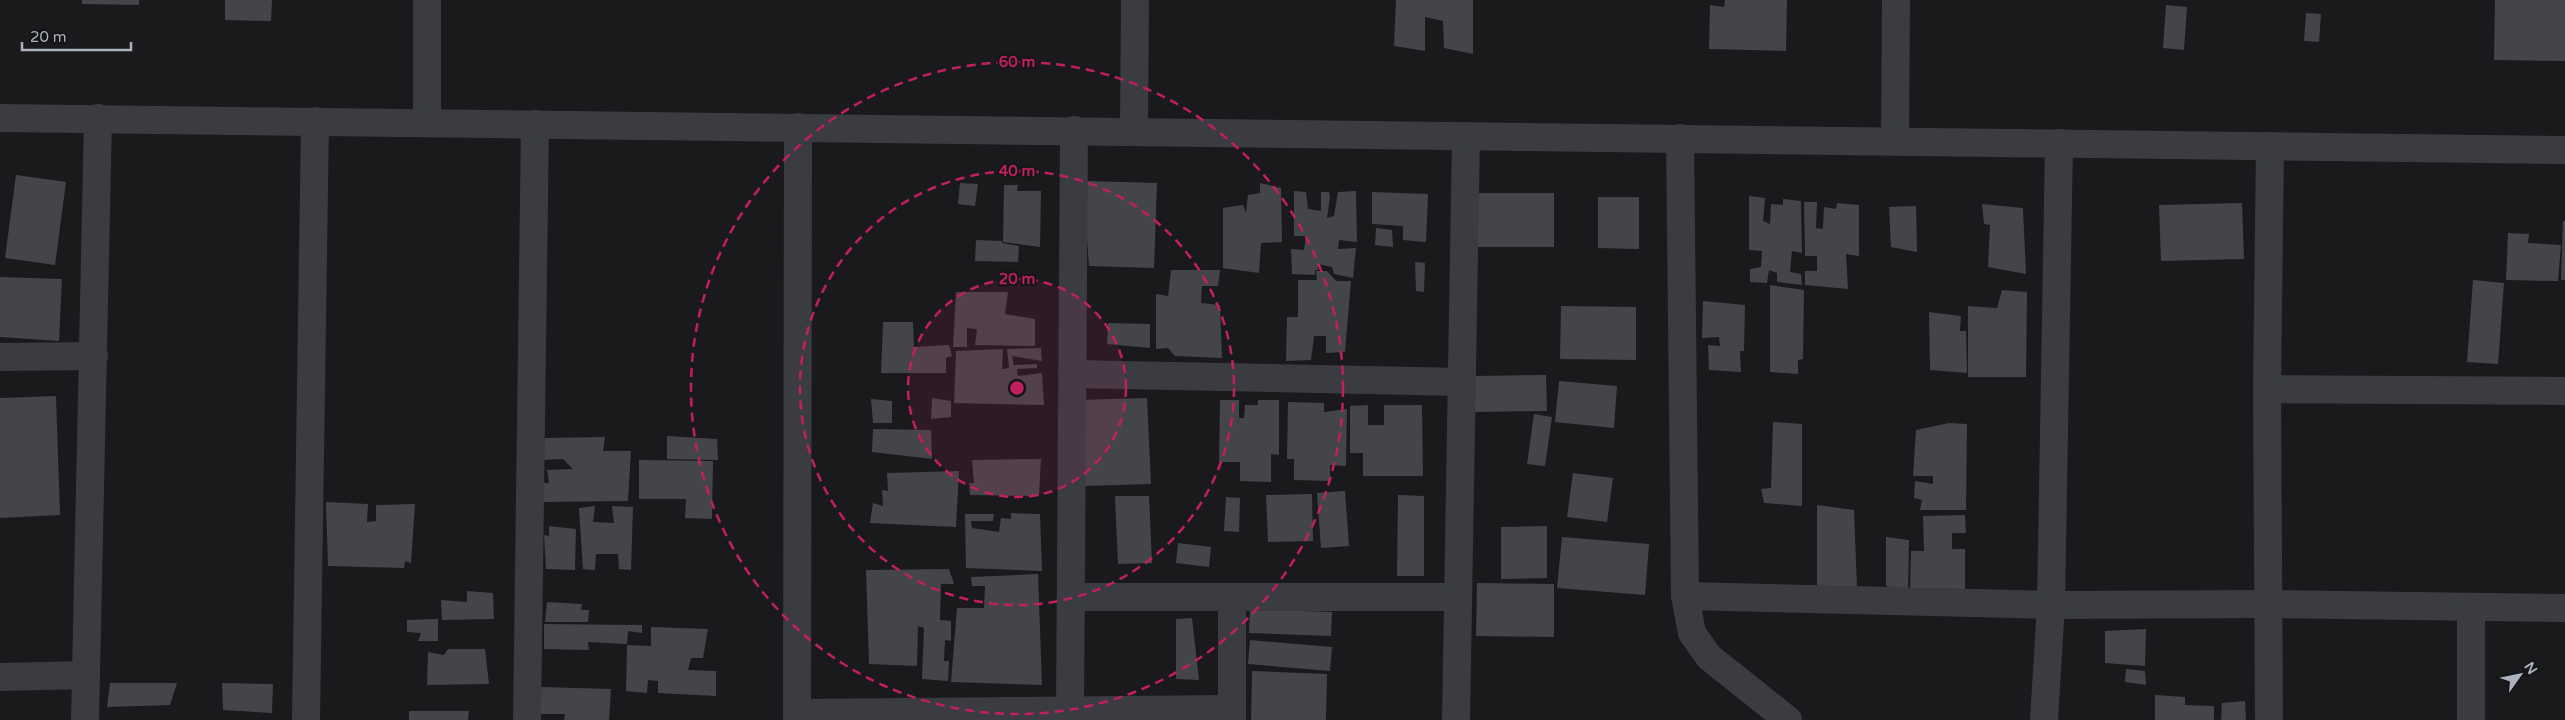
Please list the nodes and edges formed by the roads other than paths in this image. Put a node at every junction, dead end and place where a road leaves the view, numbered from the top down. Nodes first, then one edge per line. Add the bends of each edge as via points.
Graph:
1 (427, 0) edge
2 (1135, 0) edge
3 (1896, 0) edge
4 (0, 118) edge
5 (98, 118) junction
6 (315, 121) junction
7 (427, 122) junction
8 (535, 124) junction
9 (798, 127) junction
10 (1074, 130) junction
11 (1134, 131) junction
12 (1466, 136) junction
13 (1680, 138) junction
14 (1895, 141) junction
15 (2059, 143) junction
16 (2270, 146) junction
17 (2565, 150) edge
18 (94, 356) junction
19 (0, 357) edge
20 (1072, 374) junction
21 (1462, 382) junction
22 (2267, 389) junction
23 (2565, 391) edge
24 (1685, 596) junction
25 (1071, 597) junction
26 (1232, 597) junction
27 (1458, 597) junction
28 (2051, 604) junction
29 (2270, 604) junction
30 (2471, 607) junction
31 (2565, 608) edge
32 (86, 675) junction
33 (0, 677) edge
34 (1070, 710) junction
35 (1232, 714) edge
36 (797, 716) edge
37 (85, 720) edge
38 (306, 720) edge
39 (527, 720) edge
40 (1456, 720) edge
41 (1788, 720) edge
42 (2044, 720) edge
43 (2269, 720) edge
44 (2471, 720) edge

1 - 7 street
2 - 11 street
3 - 14 street
4 - 5 street
5 - 6 street
5 - 18 street
6 - 7 street
6 - 38 street
7 - 8 street
8 - 9 street
8 - 39 street
9 - 10 street
9 - 36 street
10 - 11 street
10 - 20 street
11 - 12 street
12 - 13 street
12 - 21 street
13 - 14 street
13 - 24 street
14 - 15 street
15 - 16 street
15 - 28 street
16 - 17 street
16 - 22 street
18 - 19 street
18 - 32 street
20 - 21 street
20 - 25 street
21 - 27 street
22 - 23 street
22 - 29 street
24 - 28 street
24 - 41 street via 1692,633 1709,657
25 - 26 street
25 - 34 street
26 - 27 street
26 - 35 street
27 - 40 street
28 - 29 street
28 - 42 street
29 - 30 street
29 - 43 street
30 - 31 street
30 - 44 street
32 - 33 street
32 - 37 street
34 - 35 street
34 - 36 street

